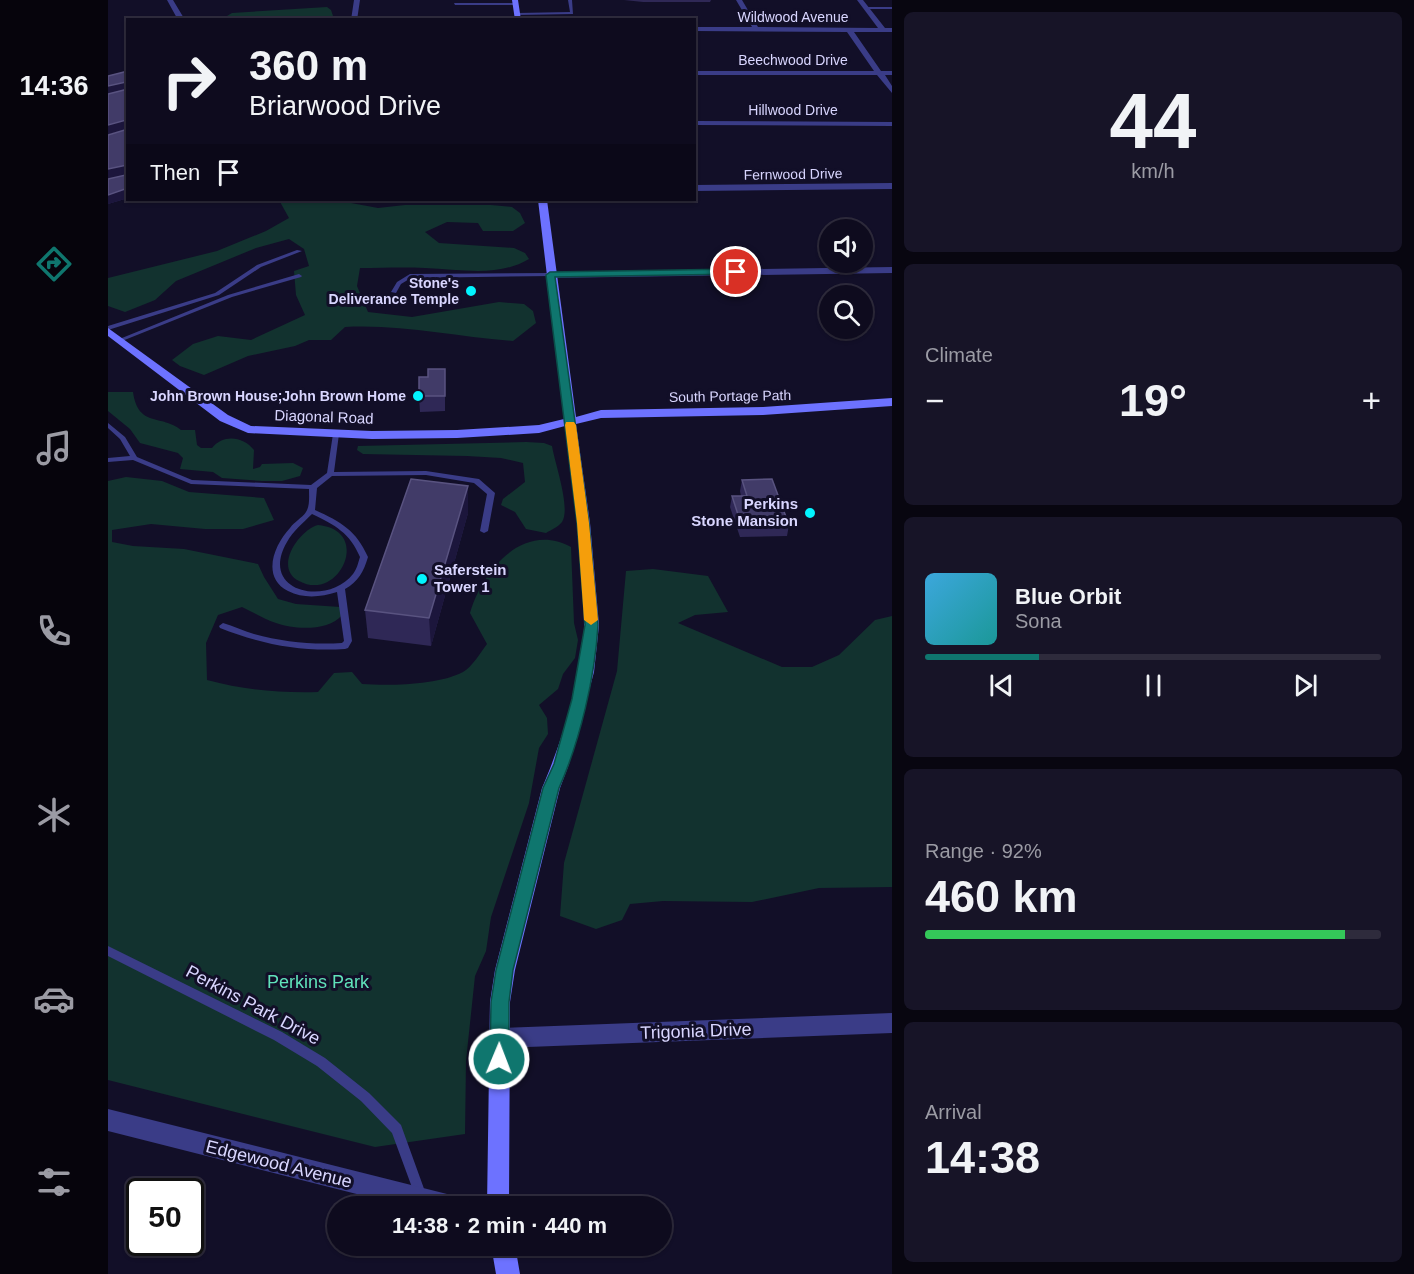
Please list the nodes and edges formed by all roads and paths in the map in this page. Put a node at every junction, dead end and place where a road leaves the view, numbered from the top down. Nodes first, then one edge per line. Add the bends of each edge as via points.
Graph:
1 (170, 0) edge
2 (357, 0) edge
3 (570, 0) edge
4 (739, 0) edge
5 (860, 0) edge
6 (515, 2) edge
7 (455, 4) dead end
8 (866, 8) junction
9 (892, 8) edge
10 (518, 17) edge
11 (181, 18) edge
12 (354, 18) edge
13 (696, 29) edge
14 (756, 29) junction
15 (848, 29) junction
16 (882, 30) junction
17 (892, 30) edge
18 (696, 73) edge
19 (880, 74) junction
20 (892, 74) edge
21 (892, 91) edge
22 (696, 123) edge
23 (892, 124) edge
24 (892, 186) edge
25 (696, 188) edge
26 (542, 201) edge
27 (299, 251) dead end
28 (892, 270) edge
29 (550, 275) junction
30 (299, 276) dead end
31 (394, 292) dead end
32 (108, 329) edge
33 (120, 340) junction
34 (892, 402) edge
35 (570, 422) junction
36 (108, 425) edge
37 (336, 434) junction
38 (134, 458) junction
39 (108, 460) edge
40 (330, 474) junction
41 (313, 487) junction
42 (311, 511) junction
43 (484, 531) dead end
44 (341, 589) junction
45 (223, 626) dead end
46 (108, 951) edge
47 (892, 1023) edge
48 (499, 1038) junction
49 (108, 1120) edge
50 (413, 1196) edge
51 (421, 1196) edge
52 (498, 1196) edge
53 (505, 1256) edge
54 (508, 1274) edge

1 - 11 street
2 - 12 street
3 - 10 lane via 572,13
4 - 14 street
5 - 8 street
6 - 7 lane
6 - 10 main road
8 - 9 lane
8 - 16 street
13 - 14 street, Wildwood Avenue
14 - 15 street, Wildwood Avenue
15 - 16 street, Wildwood Avenue
15 - 19 street
16 - 17 street, Wildwood Avenue
18 - 19 street, Beechwood Drive
19 - 20 street, Beechwood Drive
19 - 21 street
22 - 23 street, Hillwood Drive
24 - 25 street, Fernwood Drive
26 - 29 main road
27 - 32 lane via 259,266 217,294
28 - 29 street
29 - 31 lane via 410,276
29 - 35 main road
30 - 33 lane via 230,296
32 - 33 main road, Diagonal Road
33 - 37 main road, Diagonal Road via 235,425 261,431
34 - 35 main road, South Portage Path via 763,411 601,414
35 - 37 main road, Diagonal Road via 539,429 457,434
35 - 48 main road via 583,523 591,640 579,699 551,788 505,970
36 - 38 lane via 123,438
37 - 40 lane
38 - 39 lane
38 - 41 lane via 191,482
40 - 41 lane
40 - 43 lane via 426,473 476,480 491,493
41 - 42 lane
42 - 44 lane via 341,525 358,540 364,557 361,568
42 - 44 lane via 282,542 276,562 280,580 309,594
44 - 45 lane via 348,641 345,646 294,647
46 - 51 lane, Perkins Park Drive via 278,1036 321,1062 397,1129
47 - 48 street, Trigonia Drive
48 - 52 main road
49 - 50 street, Edgewood Avenue
53 - 54 main road

